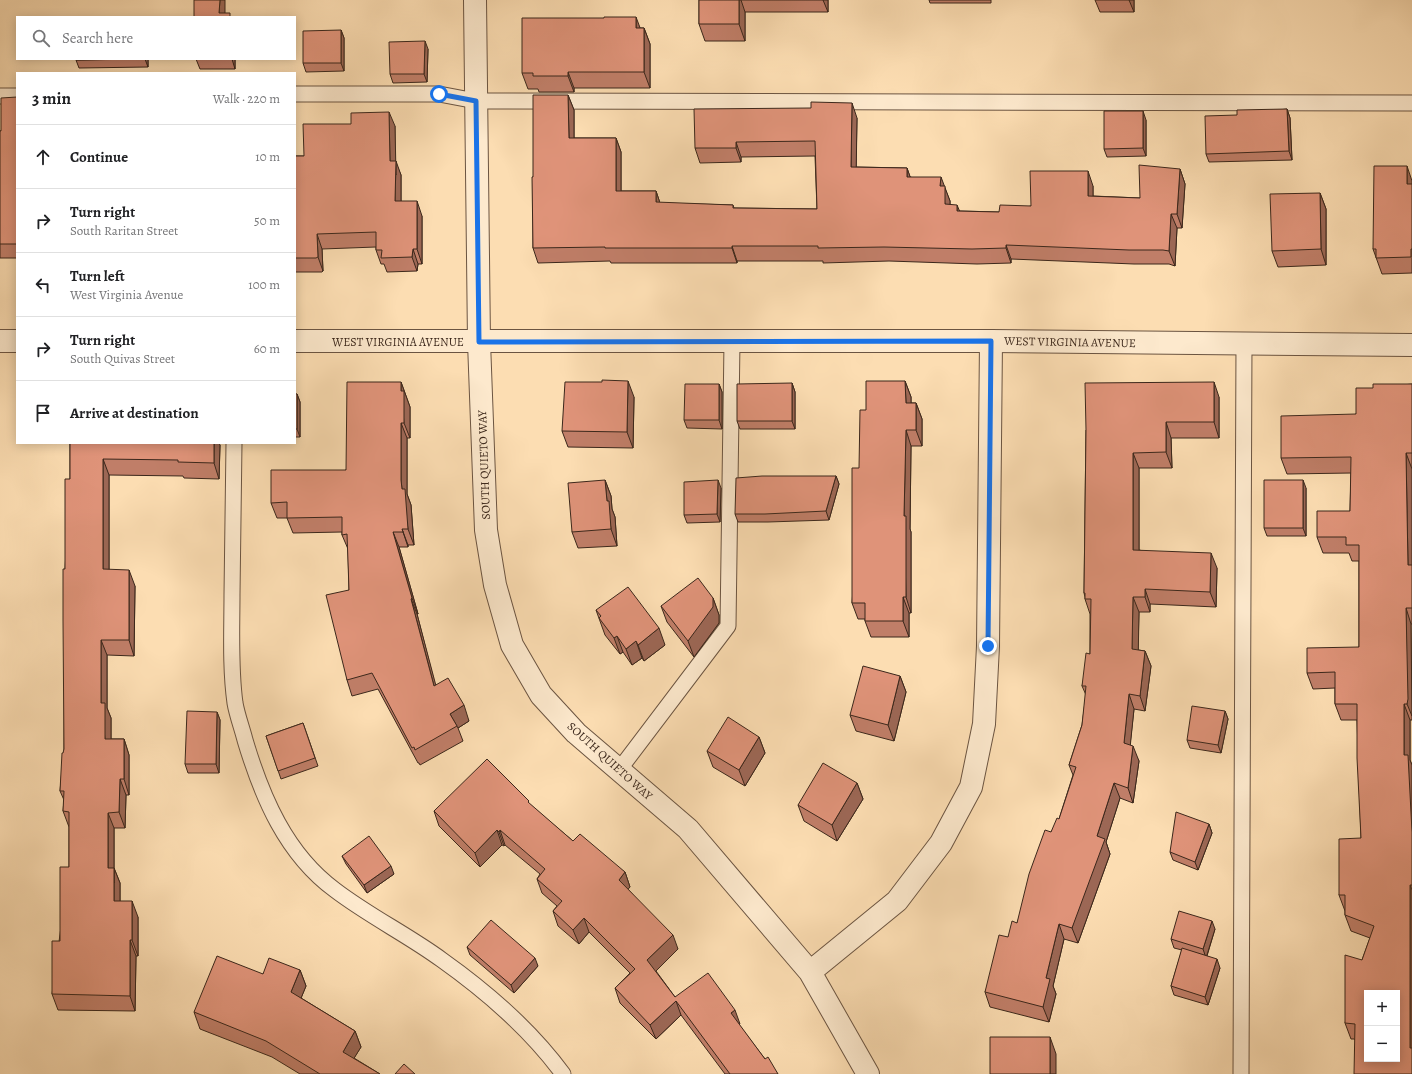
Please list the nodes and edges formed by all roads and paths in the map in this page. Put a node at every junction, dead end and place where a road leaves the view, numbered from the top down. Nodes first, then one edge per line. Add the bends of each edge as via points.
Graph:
1 (475, 0) edge
2 (296, 94) edge
3 (0, 96) edge
4 (16, 96) edge
5 (476, 101) junction
6 (1412, 104) edge
7 (0, 341) edge
8 (16, 341) edge
9 (296, 341) edge
10 (991, 341) junction
11 (479, 342) junction
12 (732, 342) junction
13 (1244, 344) junction
14 (1412, 345) edge
15 (234, 444) edge
16 (619, 770) junction
17 (810, 972) junction
18 (563, 1074) edge
19 (868, 1074) edge
20 (1241, 1074) edge

1 - 5 street, SOUTH QUIETO WAY
2 - 5 lane via 439,94
3 - 4 lane
5 - 6 lane
5 - 11 street, SOUTH QUIETO WAY
7 - 8 street
9 - 11 street, WEST VIRGINIA AVENUE
10 - 12 street, WEST VIRGINIA AVENUE
10 - 13 street, WEST VIRGINIA AVENUE
10 - 17 street via 988,646 984,724 971,786 941,843 897,901
11 - 12 street, WEST VIRGINIA AVENUE
11 - 16 street, SOUTH QUIETO WAY via 486,530 495,586 512,645 541,695 576,733
12 - 16 lane via 728,626
13 - 14 street, WEST VIRGINIA AVENUE
13 - 20 lane
15 - 18 lane via 232,658 236,704 253,767 274,818 301,859 334,889 379,921 441,959 485,992 522,1027
16 - 17 street, SOUTH QUIETO WAY via 688,829
17 - 19 street, SOUTH QUIETO WAY

